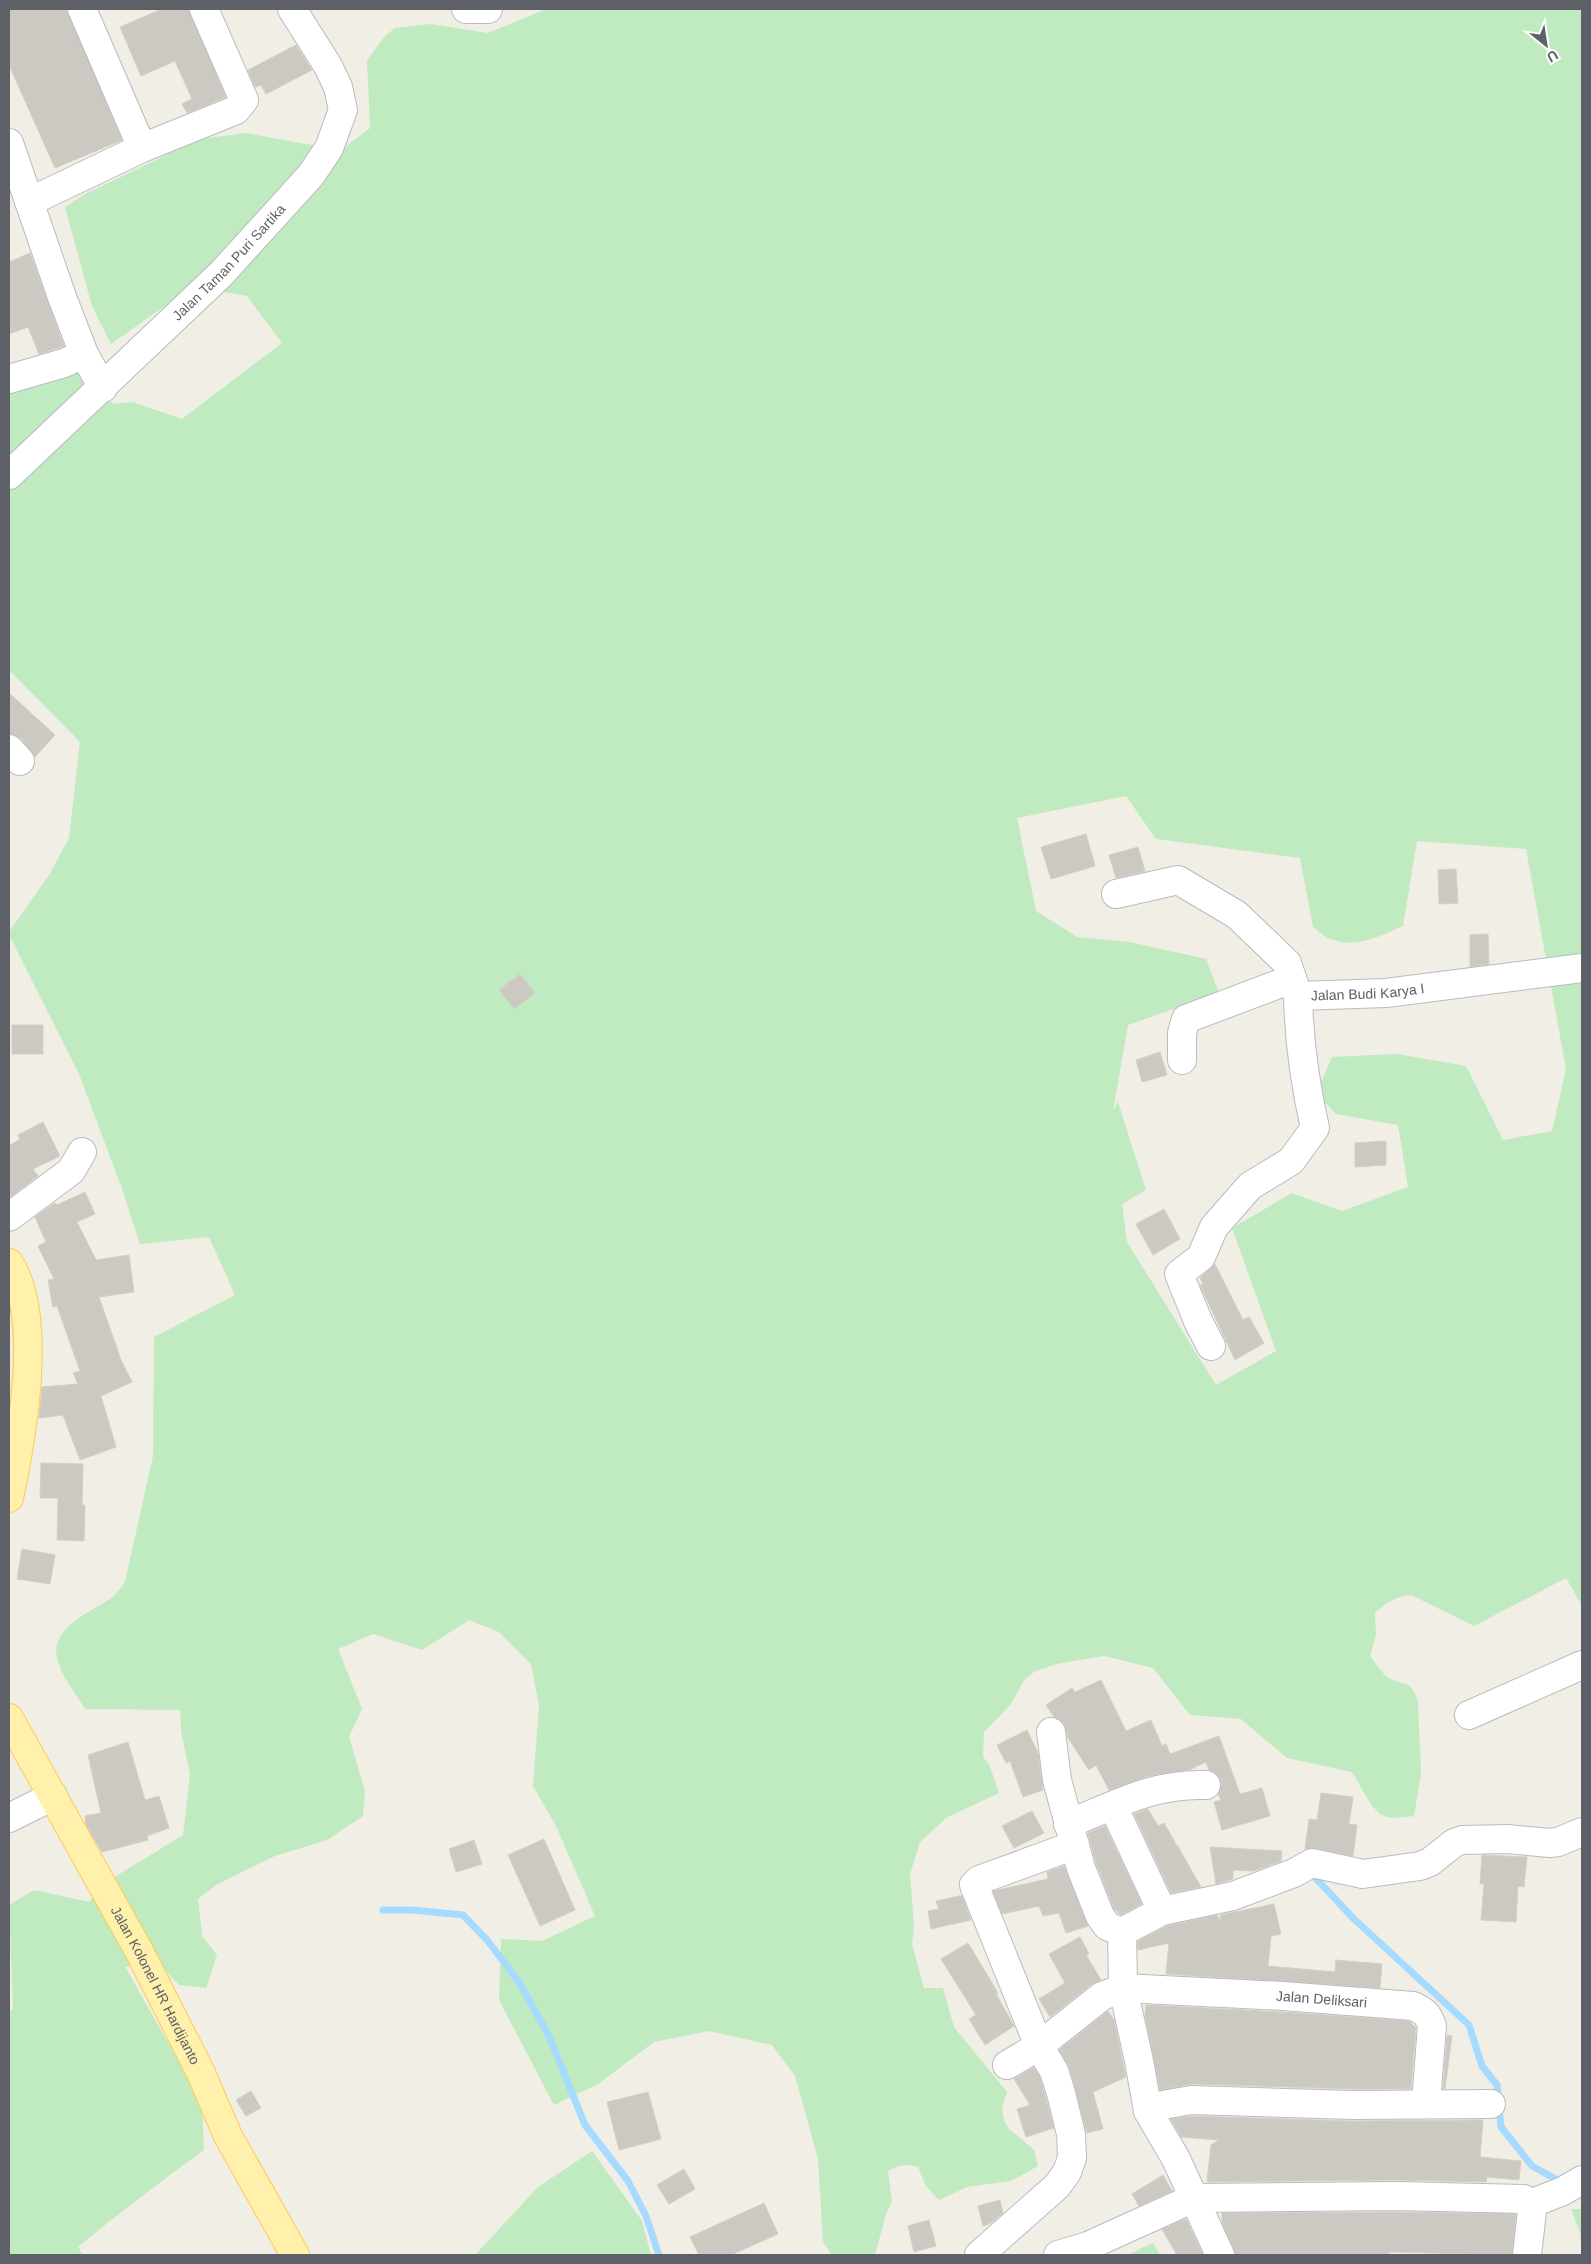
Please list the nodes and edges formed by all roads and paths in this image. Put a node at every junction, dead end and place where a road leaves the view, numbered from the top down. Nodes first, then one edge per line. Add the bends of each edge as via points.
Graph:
1 (82, 9) edge
2 (204, 9) edge
3 (292, 9) edge
4 (466, 9) edge
5 (488, 9) edge
6 (9, 143) edge
7 (142, 148) junction
8 (29, 202) junction
9 (84, 354) junction
10 (9, 379) edge
11 (103, 388) junction
12 (9, 475) edge
13 (1116, 894) dead end
14 (1582, 968) edge
15 (1295, 988) junction
16 (1182, 1060) dead end
17 (82, 1152) dead end
18 (9, 1217) edge
19 (11, 1269) edge
20 (1211, 1346) dead end
21 (9, 1498) edge
22 (1582, 1665) edge
23 (1469, 1715) dead end
24 (9, 1718) edge
25 (1051, 1732) dead end
26 (1206, 1784) dead end
27 (53, 1796) junction
28 (1113, 1806) junction
29 (9, 1818) edge
30 (1582, 1832) edge
31 (1071, 1835) junction
32 (1162, 1911) junction
33 (1122, 1932) junction
34 (1123, 1988) junction
35 (1039, 2046) junction
36 (1007, 2065) dead end
37 (1426, 2103) junction
38 (1491, 2104) dead end
39 (1148, 2111) junction
40 (1572, 2186) edge
41 (1194, 2198) junction
42 (1530, 2204) junction
43 (295, 2255) edge
44 (979, 2255) edge
45 (1058, 2255) edge
46 (1220, 2255) edge
47 (1527, 2255) edge

1 - 7 street
2 - 7 street via 244,100 236,110
3 - 11 street, Jalan Taman Puri Sartika via 338,87 343,110 329,148 312,175 221,274
4 - 5 street
6 - 8 street
7 - 8 street
8 - 9 street
9 - 10 street
9 - 11 street
11 - 12 street, Jalan Taman Puri Sartika
13 - 15 street, Jalan Budi Karya I via 1178,880 1237,915 1287,963
14 - 15 street, Jalan Budi Karya I via 1386,993
15 - 16 street via 1186,1019 1182,1033
15 - 20 street via 1306,1092 1315,1128 1291,1161 1250,1186 1214,1227 1202,1257 1179,1274
17 - 18 street via 70,1171
19 - 21 main road via 27,1319 27,1374 18,1454
22 - 23 street
24 - 27 main road, Jalan Kolonel HR Hardijanto
25 - 31 street via 1057,1780
26 - 28 street via 1168,1786
27 - 29 street
27 - 43 main road, Jalan Kolonel HR Hardijanto via 139,1951 200,2071 228,2136
28 - 31 street
28 - 32 street
30 - 32 street via 1558,1842 1462,1840 1420,1866 1363,1874 1303,1868 1233,1896
31 - 33 street via 1100,1916 1107,1926
31 - 35 street via 974,1884
32 - 33 street
33 - 34 street
34 - 35 street, Jalan Deliksari via 1102,1996
34 - 37 street, Jalan Deliksari via 1413,2006 1429,2016 1432,2026
34 - 39 street
35 - 36 street, Jalan Deliksari
35 - 44 street via 1058,2082 1071,2134 1072,2158 1057,2186
37 - 38 street
37 - 39 street via 1199,2100 1173,2102
39 - 41 street
40 - 42 street
41 - 42 street via 1397,2196 1524,2199
41 - 45 street via 1088,2246
41 - 46 street
42 - 47 street

